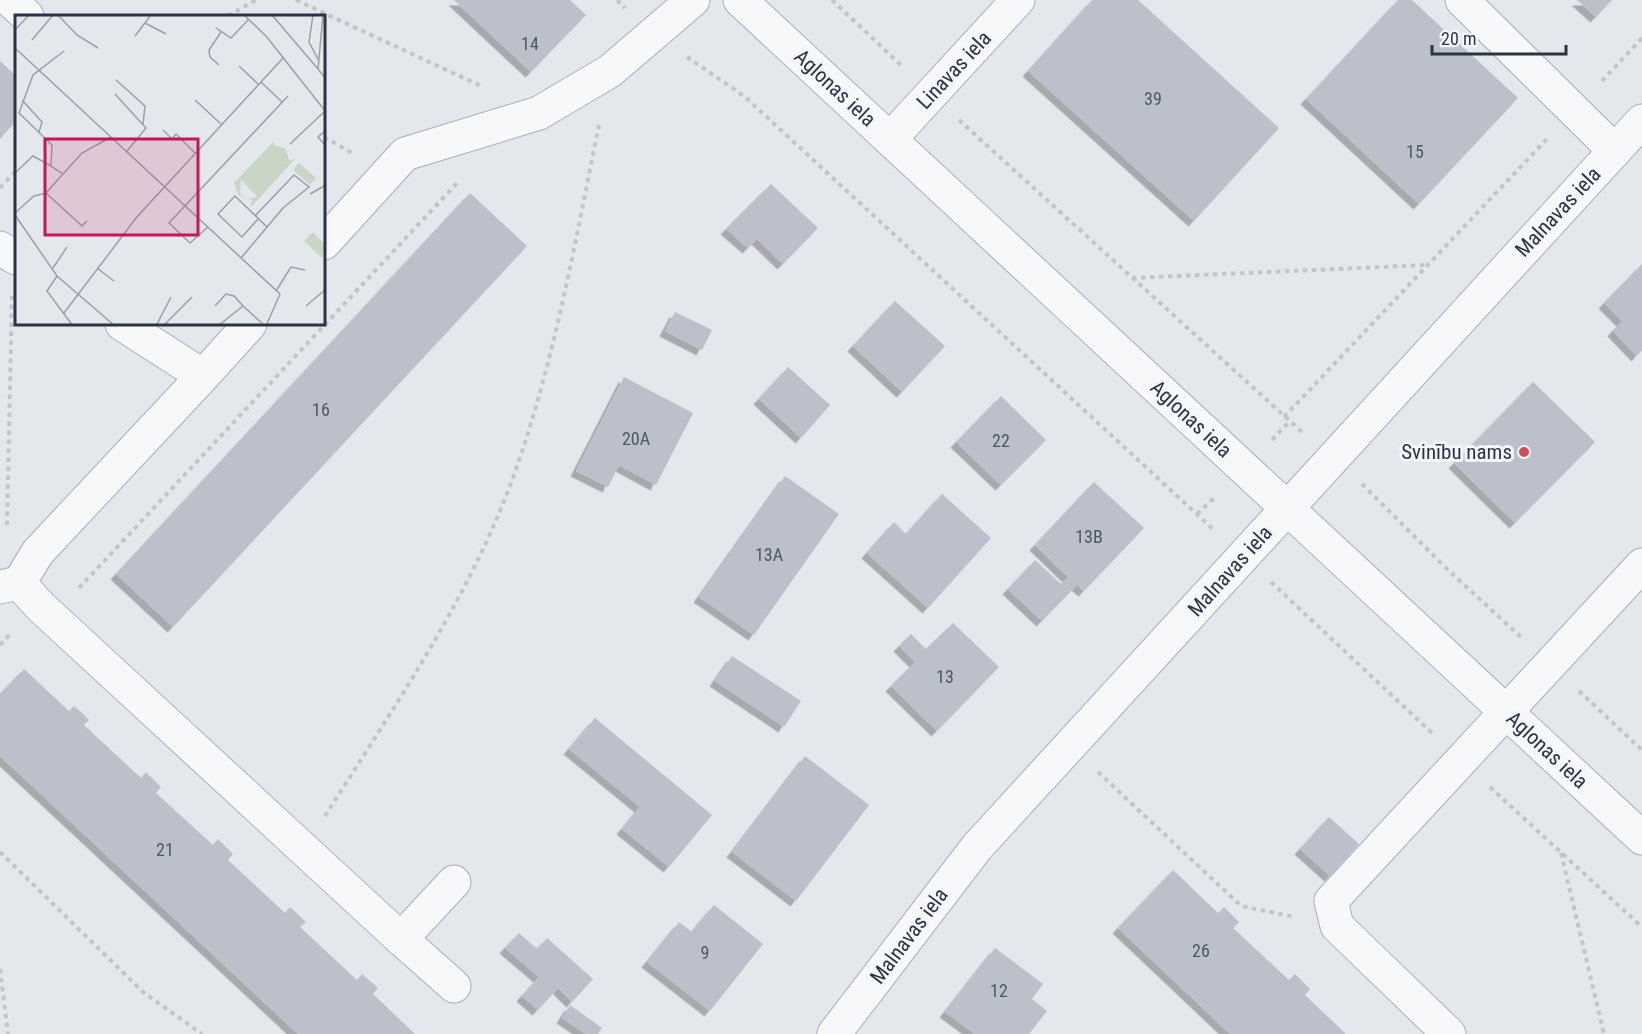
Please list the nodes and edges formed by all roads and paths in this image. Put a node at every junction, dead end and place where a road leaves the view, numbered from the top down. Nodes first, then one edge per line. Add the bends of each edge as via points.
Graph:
1 (10, 0) edge
2 (256, 0) edge
3 (296, 0) edge
4 (617, 0) edge
5 (693, 0) edge
6 (740, 0) edge
7 (832, 0) edge
8 (1018, 0) edge
9 (1462, 0) edge
10 (26, 15) edge
11 (230, 15) edge
12 (655, 35) junction
13 (1642, 38) edge
14 (610, 71) junction
15 (932, 94) junction
16 (1574, 111) junction
17 (539, 113) junction
18 (1642, 121) edge
19 (482, 130) junction
20 (890, 139) junction
21 (1615, 151) junction
22 (15, 172) edge
23 (0, 188) edge
24 (326, 241) edge
25 (10, 254) edge
26 (1428, 265) junction
27 (1132, 278) junction
28 (326, 324) edge
29 (125, 326) edge
30 (248, 326) edge
31 (324, 326) edge
32 (202, 376) junction
33 (1284, 417) junction
34 (1334, 455) junction
35 (1287, 508) junction
36 (1243, 557) junction
37 (1642, 565) edge
38 (10, 585) edge
39 (41, 607) junction
40 (0, 645) edge
41 (1551, 665) junction
42 (1508, 712) junction
43 (1070, 746) junction
44 (1642, 750) edge
45 (1642, 838) edge
46 (303, 850) junction
47 (0, 852) edge
48 (1561, 852) dead end
49 (454, 882) dead end
50 (1336, 926) junction
51 (401, 939) junction
52 (0, 969) edge
53 (454, 986) dead end
54 (8, 1034) edge
55 (202, 1034) edge
56 (834, 1034) edge
57 (1449, 1034) edge
58 (1604, 1034) edge

1 - 10 street
2 - 11 path
3 - 17 path
4 - 12 path
5 - 12 street
6 - 20 street, Aglonas iela
7 - 15 path
8 - 15 street, Linavas iela
9 - 16 street
12 - 14 street
12 - 36 path via 744,96
13 - 16 path
14 - 17 street
14 - 46 path via 550,363 514,474 462,591 384,724
15 - 20 street, Linavas iela
15 - 27 path
16 - 21 street
16 - 26 path
17 - 19 street
18 - 21 street, Malnavas iela
19 - 24 street via 405,154
19 - 28 path via 483,156
20 - 35 street, Aglonas iela
21 - 34 street, Malnavas iela
22 - 23 path
25 - 38 path via 7,553
26 - 27 path
26 - 33 path
27 - 33 path
29 - 32 street
30 - 32 street
31 - 39 path via 68,599
32 - 38 street
33 - 34 path
34 - 35 street, Malnavas iela
34 - 41 path via 1447,569
35 - 36 street, Malnavas iela
35 - 42 street, Aglonas iela
36 - 43 street, Malnavas iela
37 - 41 street
38 - 39 street
39 - 40 path
39 - 46 street
41 - 42 street
41 - 44 path
42 - 45 street, Aglonas iela
42 - 50 street via 1331,901
43 - 50 path via 1241,906
43 - 56 street, Malnavas iela via 976,848
46 - 51 street
47 - 55 path via 143,992
48 - 58 path
49 - 51 street
50 - 57 street
51 - 53 street
52 - 54 path

